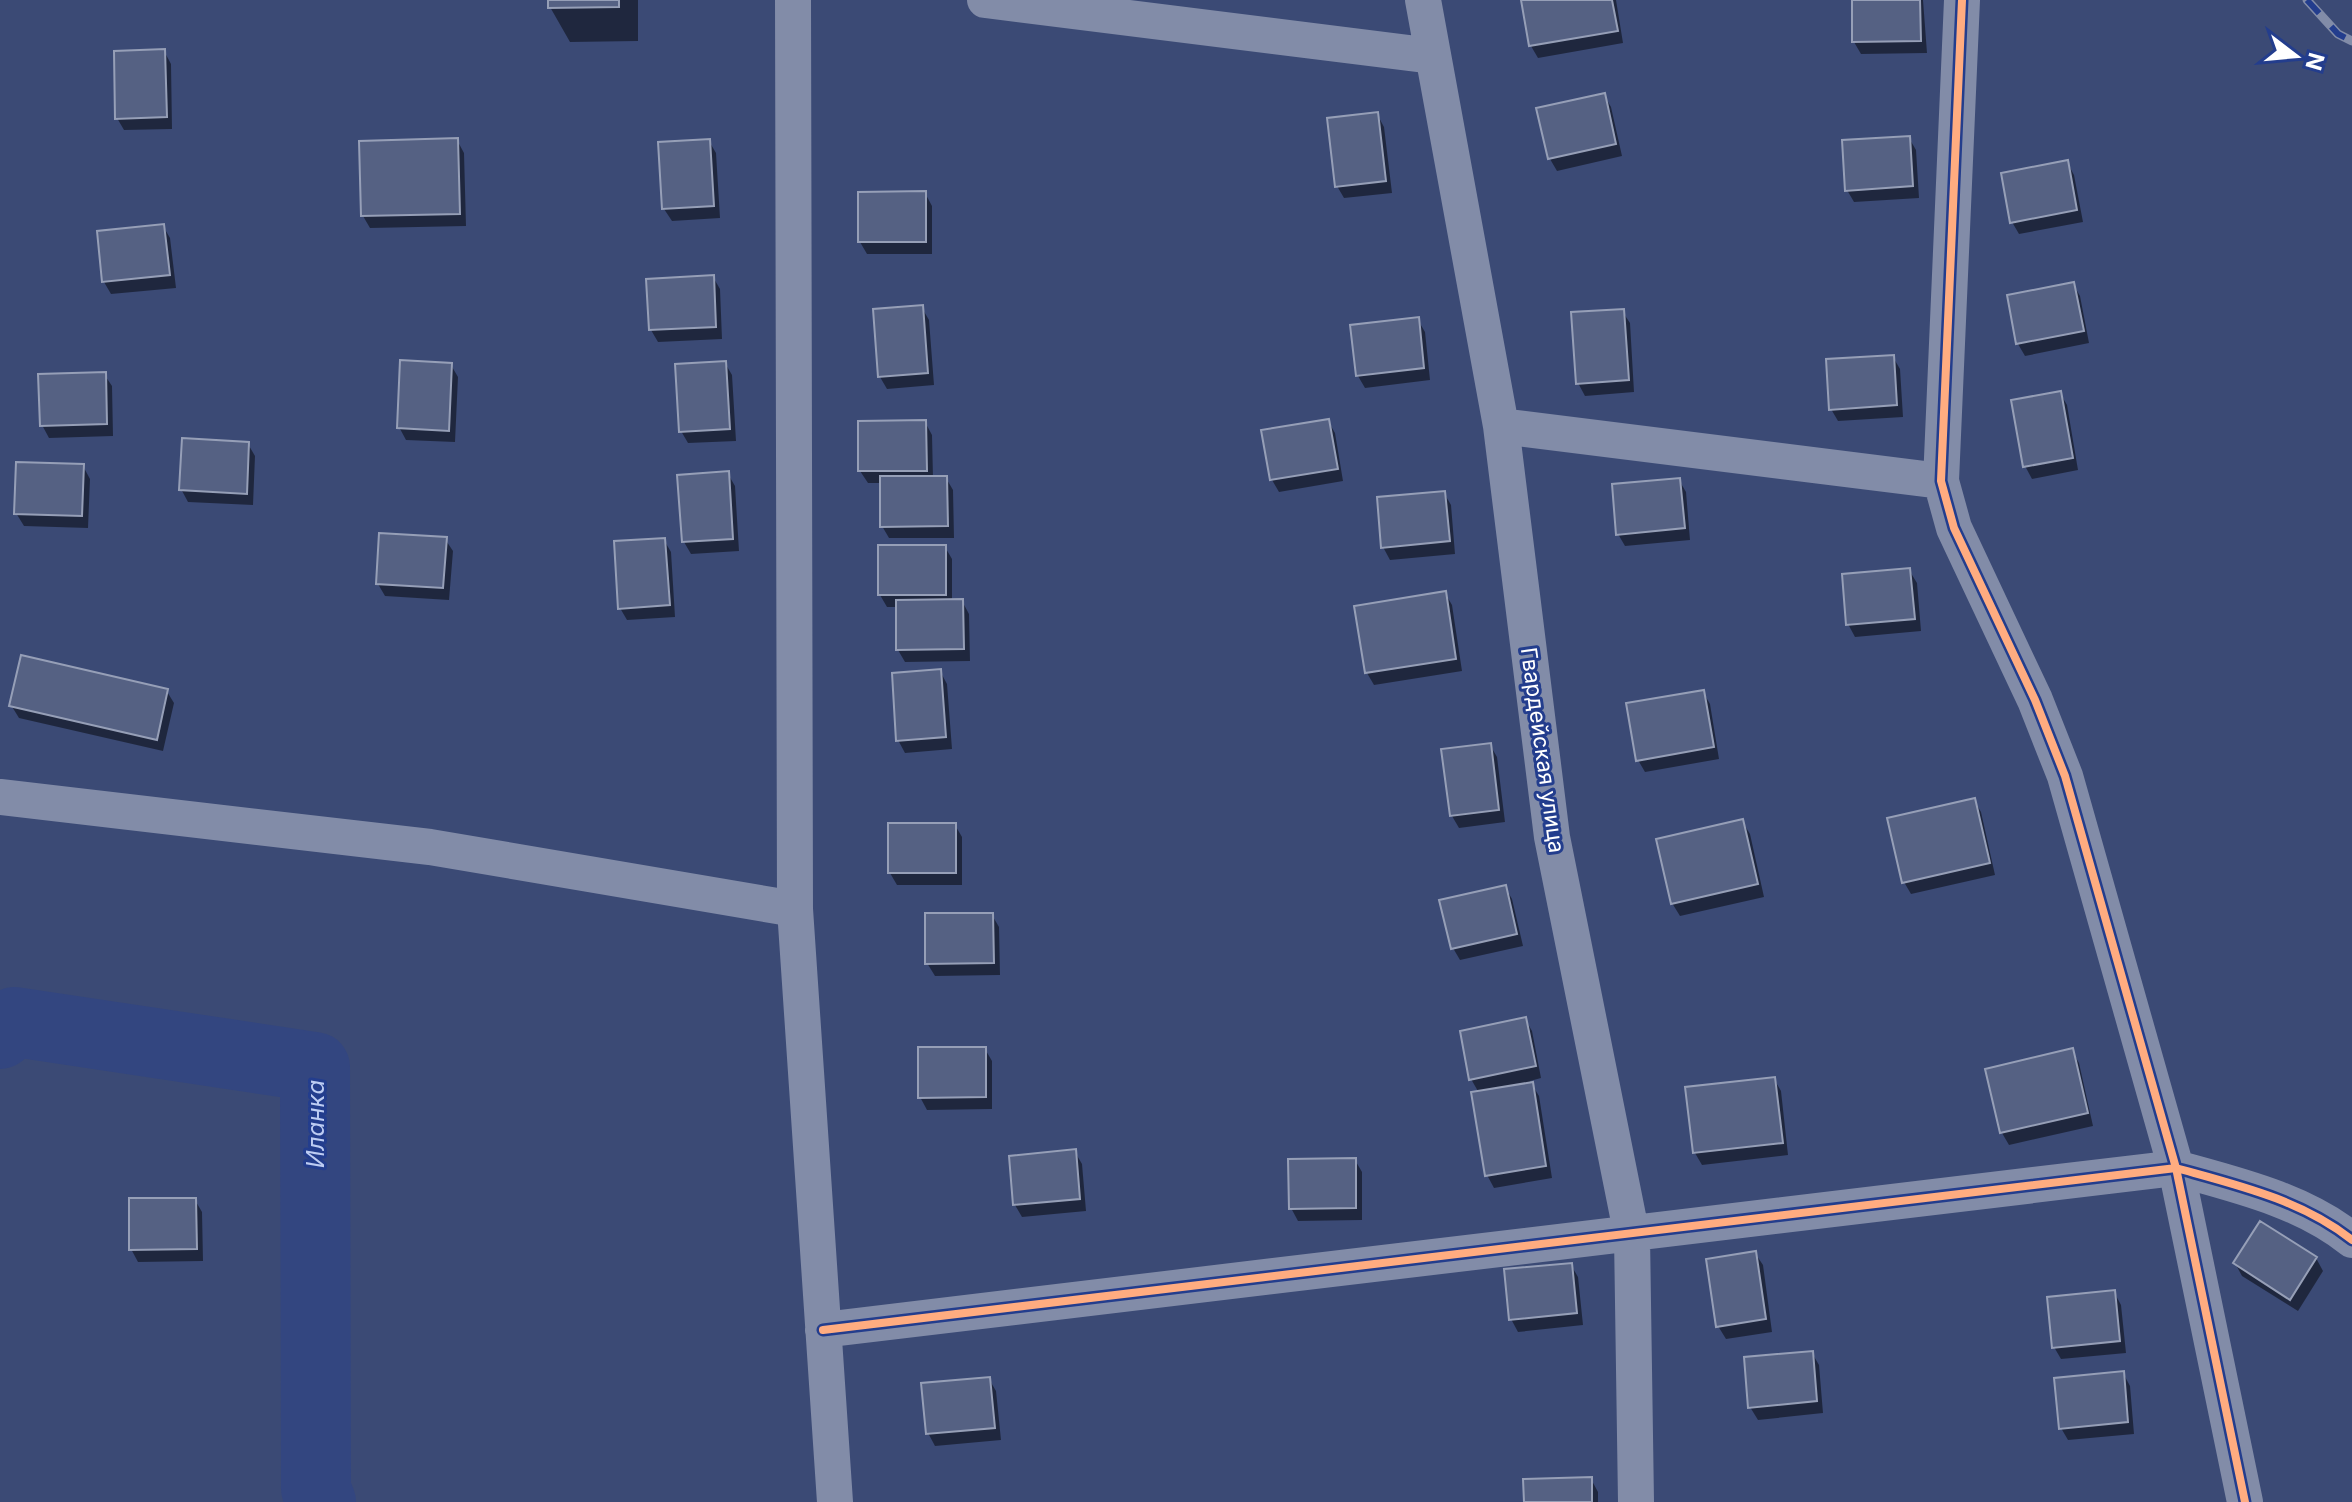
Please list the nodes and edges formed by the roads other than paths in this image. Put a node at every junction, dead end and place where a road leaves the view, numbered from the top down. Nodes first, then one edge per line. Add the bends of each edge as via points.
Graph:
1 (793, 0) edge
2 (985, 0) edge
3 (1423, 0) edge
4 (1962, 0) edge
5 (1433, 56) junction
6 (1501, 426) junction
7 (1941, 481) junction
8 (0, 797) edge
9 (795, 909) junction
10 (2176, 1168) junction
11 (1632, 1236) junction
12 (2352, 1240) edge
13 (823, 1330) junction
14 (835, 1502) edge
15 (1636, 1502) edge
16 (2245, 1502) edge

1 - 9 street
2 - 5 street
3 - 5 street, Гвардейская улица
4 - 7 street
5 - 6 street, Гвардейская улица
6 - 7 street
6 - 11 street, Гвардейская улица via 1552,837
7 - 10 street via 1954,528 2065,776
8 - 9 street via 430,847
9 - 13 street
10 - 11 street
10 - 12 street via 2259,1191 2333,1224
10 - 16 street
11 - 13 street
11 - 15 street, Гвардейская улица
13 - 14 street

